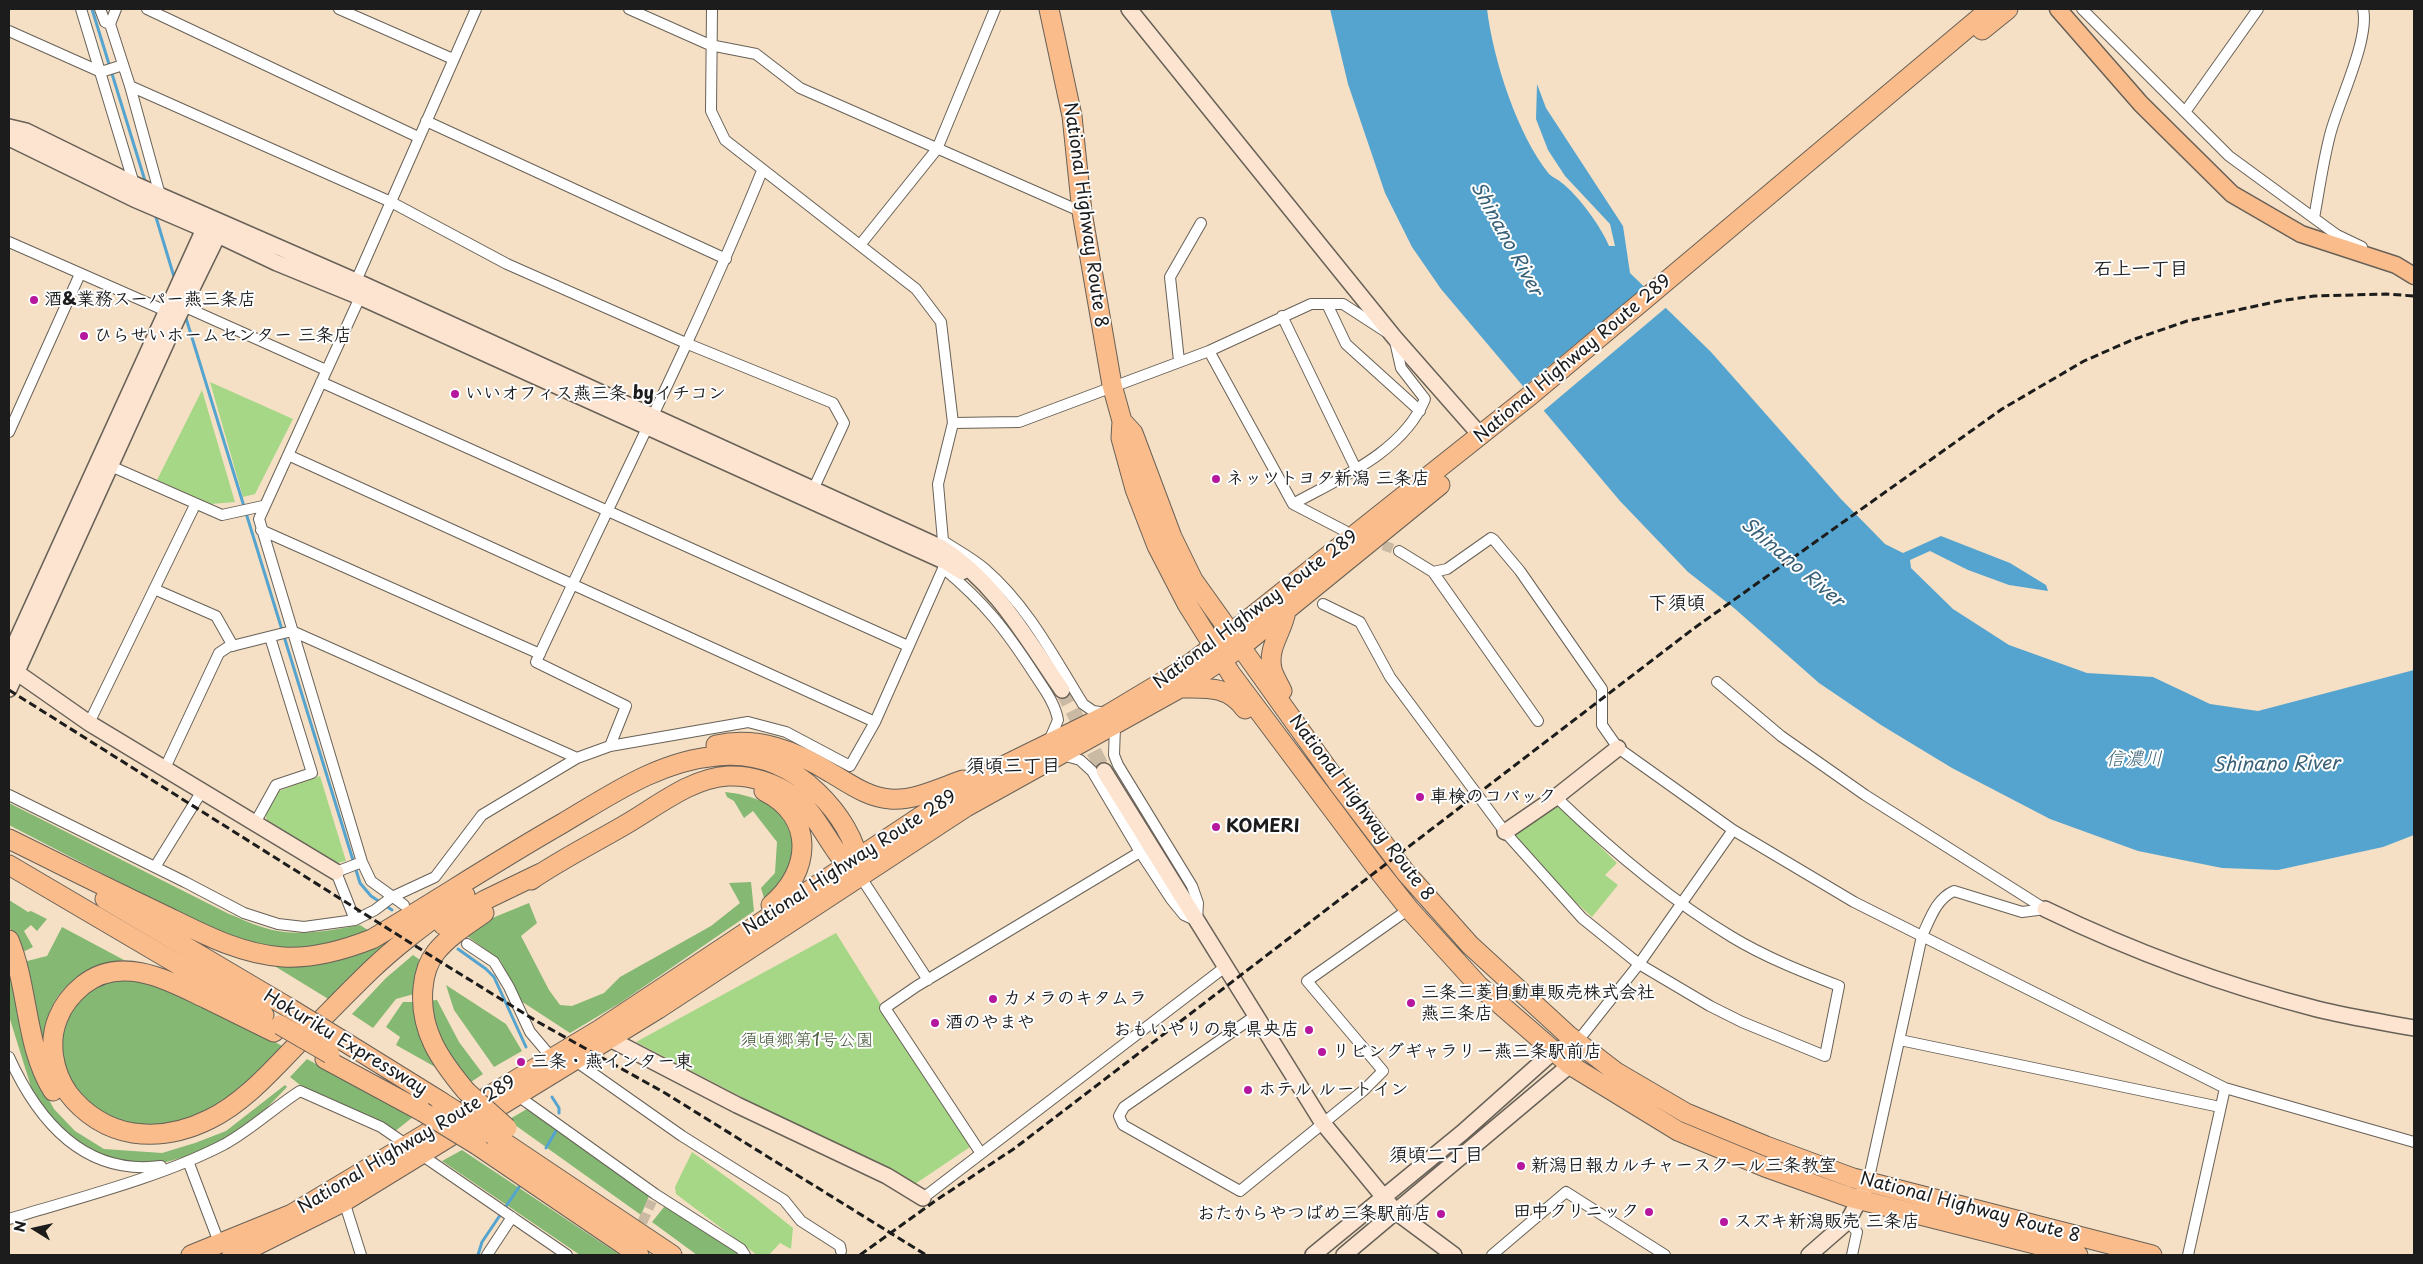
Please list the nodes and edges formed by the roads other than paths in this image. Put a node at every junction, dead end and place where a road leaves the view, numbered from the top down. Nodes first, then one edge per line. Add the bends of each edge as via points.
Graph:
1 (81, 9) edge
2 (100, 9) edge
3 (116, 9) edge
4 (147, 9) edge
5 (339, 9) edge
6 (476, 9) edge
7 (629, 9) edge
8 (712, 9) edge
9 (995, 9) edge
10 (1049, 9) edge
11 (1129, 9) edge
12 (1990, 9) edge
13 (2008, 9) edge
14 (2058, 9) edge
15 (2082, 9) edge
16 (2258, 9) edge
17 (2363, 9) edge
18 (110, 24) junction
19 (9, 31) edge
20 (710, 45) junction
21 (453, 59) junction
22 (120, 66) junction
23 (102, 72) junction
24 (130, 86) junction
25 (2185, 112) junction
26 (426, 121) junction
27 (9, 127) edge
28 (418, 137) junction
29 (9, 138) edge
30 (937, 149) junction
31 (762, 171) junction
32 (134, 192) junction
33 (160, 195) junction
34 (391, 202) junction
35 (1082, 212) junction
36 (216, 218) junction
37 (2314, 218) junction
38 (1201, 223) dead end
39 (211, 232) junction
40 (9, 242) edge
41 (860, 245) junction
42 (726, 259) junction
43 (2396, 265) junction
44 (2414, 266) edge
45 (80, 274) junction
46 (2414, 276) edge
47 (356, 281) junction
48 (360, 297) junction
49 (1327, 304) junction
50 (179, 307) junction
51 (1282, 316) junction
52 (1394, 337) junction
53 (688, 344) junction
54 (1209, 351) junction
55 (1179, 361) junction
56 (326, 370) junction
57 (321, 382) junction
58 (1112, 385) junction
59 (1420, 412) junction
60 (1122, 421) junction
61 (649, 422) junction
62 (954, 423) junction
63 (1493, 431) junction
64 (9, 432) edge
65 (288, 455) junction
66 (103, 463) junction
67 (1356, 469) junction
68 (811, 494) junction
69 (1293, 504) junction
70 (195, 505) junction
71 (263, 506) junction
72 (608, 510) junction
73 (261, 530) junction
74 (1345, 531) dead end
75 (942, 544) junction
76 (1399, 552) tunnel mouth
77 (944, 565) junction
78 (1433, 572) junction
79 (572, 585) junction
80 (154, 589) junction
81 (1323, 604) dead end
82 (1286, 611) junction
83 (1011, 614) junction
84 (281, 634) junction
85 (1236, 640) junction
86 (233, 646) junction
87 (908, 646) junction
88 (540, 654) junction
89 (1218, 654) junction
90 (9, 657) edge
91 (12, 670) edge
92 (1718, 682) dead end
93 (1180, 688) junction
94 (9, 689) edge
95 (1062, 690) tunnel mouth
96 (1280, 702) junction
97 (1112, 720) junction
98 (1538, 721) dead end
99 (875, 722) junction
100 (90, 724) junction
101 (610, 746) junction
102 (1618, 748) junction
103 (1053, 749) junction
104 (1289, 750) junction
105 (576, 758) junction
106 (1001, 767) junction
107 (165, 768) junction
108 (1104, 771) tunnel mouth
109 (649, 773) junction
110 (694, 786) junction
111 (202, 791) junction
112 (9, 796) edge
113 (1556, 797) junction
114 (255, 823) junction
115 (1732, 830) junction
116 (1504, 832) junction
117 (9, 839) edge
118 (9, 844) edge
119 (523, 845) junction
120 (1140, 852) junction
121 (361, 863) junction
122 (9, 865) edge
123 (855, 866) junction
124 (155, 867) junction
125 (341, 871) junction
126 (541, 873) junction
127 (390, 898) junction
128 (1682, 904) junction
129 (404, 905) dead end
130 (2045, 908) junction
131 (1409, 909) junction
132 (355, 920) junction
133 (1197, 921) junction
134 (1922, 936) junction
135 (9, 940) edge
136 (467, 944) dead end
137 (706, 958) junction
138 (1639, 964) junction
139 (1225, 967) junction
140 (928, 980) junction
141 (1254, 1016) junction
142 (282, 1022) junction
143 (2414, 1028) edge
144 (610, 1039) junction
145 (1900, 1040) junction
146 (1577, 1042) junction
147 (1554, 1051) junction
148 (9, 1057) edge
149 (552, 1058) junction
150 (574, 1060) junction
151 (1570, 1065) junction
152 (2225, 1088) junction
153 (518, 1096) junction
154 (2220, 1107) junction
155 (1322, 1122) junction
156 (500, 1132) junction
157 (2414, 1142) edge
158 (414, 1149) junction
159 (980, 1152) junction
160 (184, 1162) junction
161 (1868, 1182) junction
162 (341, 1195) junction
163 (1382, 1197) junction
164 (922, 1198) joint
165 (1860, 1200) junction
166 (1396, 1212) junction
167 (509, 1215) junction
168 (9, 1219) edge
169 (1848, 1221) junction
170 (226, 1250) edge
171 (259, 1250) edge
172 (841, 1252) dead end
173 (191, 1255) edge
174 (361, 1255) edge
175 (487, 1255) edge
176 (567, 1255) edge
177 (639, 1255) edge
178 (672, 1255) edge
179 (680, 1255) edge
180 (745, 1255) edge
181 (1313, 1255) edge
182 (1344, 1255) edge
183 (1454, 1255) edge
184 (1492, 1255) edge
185 (1666, 1255) edge
186 (1809, 1255) edge
187 (1852, 1255) edge
188 (2078, 1255) edge
189 (2152, 1255) edge
190 (2188, 1255) edge

1 - 23 street
2 - 18 street via 104,22
3 - 18 street
4 - 28 street
5 - 21 street
6 - 21 street
7 - 20 street
8 - 20 street
9 - 30 street
10 - 35 highway, National Highway Route 8 via 1072,116
11 - 52 street
12 - 63 highway, National Highway Route 289
13 - 63 highway, National Highway Route 289
14 - 43 main road via 2142,104 2232,194 2301,234
15 - 25 street
16 - 25 street
17 - 37 street via 2365,17 2357,54 2330,135
18 - 22 street
19 - 23 street
20 - 30 street via 756,54 800,88
20 - 31 street via 711,111 716,126 725,140
21 - 26 street
22 - 23 street
22 - 24 street
23 - 32 street
24 - 33 street
24 - 34 street
25 - 37 street via 2229,156
26 - 28 street
26 - 42 street
27 - 32 street via 26,132
28 - 34 street
29 - 32 street
30 - 35 street
30 - 41 street
31 - 41 street
31 - 42 street
32 - 33 street
32 - 39 street via 162,211
33 - 36 street
34 - 47 street
34 - 53 street via 507,264
35 - 58 highway, National Highway Route 8
36 - 39 street
36 - 47 street
37 - 43 street via 2337,235 2378,253
38 - 55 street via 1170,277
39 - 48 street
39 - 50 street
39 - 50 street via 181,280
40 - 45 street
41 - 62 street via 916,289 941,322
42 - 53 street
43 - 44 street
43 - 46 main road
45 - 50 street
45 - 64 street
47 - 48 street
47 - 61 street
48 - 56 street
48 - 61 street
49 - 51 street via 1312,304
49 - 52 street via 1343,304
49 - 59 street via 1346,344
50 - 56 street
50 - 66 street
51 - 54 street
51 - 67 street
52 - 59 street via 1401,368 1425,399
52 - 63 street
53 - 61 street
53 - 68 street via 833,403 844,423
54 - 55 street
54 - 69 street
55 - 58 street
56 - 57 street
57 - 65 street
57 - 72 street
58 - 60 highway, National Highway Route 8
58 - 62 street via 1019,422
59 - 67 street via 1406,431
60 - 85 highway, National Highway Route 8 via 1133,433 1158,503 1186,566
60 - 89 highway, National Highway Route 8 via 1121,438 1156,546
61 - 68 street
61 - 72 street
62 - 75 street via 938,484
63 - 82 highway, National Highway Route 289
63 - 85 highway, National Highway Route 289
65 - 71 street
65 - 79 street
66 - 70 street
66 - 90 street
66 - 91 street
67 - 69 street
68 - 75 street
68 - 77 street
69 - 74 street
70 - 71 street via 222,515
70 - 80 street
71 - 73 street via 259,519
72 - 79 street
72 - 87 street
73 - 84 street
73 - 88 street
75 - 83 street via 970,568
75 - 97 street via 984,568 1018,604 1083,704
76 - 78 street
77 - 83 street via 982,588
77 - 87 street
77 - 103 street via 1009,634 1053,703 1058,720
78 - 98 street
78 - 102 street via 1447,570 1491,538 1494,540 1520,571 1602,689 1602,725
79 - 88 street
79 - 99 street
80 - 86 street via 216,616
80 - 100 street
81 - 116 street via 1360,622 1390,677
82 - 85 highway, National Highway Route 289
82 - 96 highway via 1271,661 1275,679 1282,690
83 - 95 street
84 - 86 street
84 - 105 street
84 - 114 street via 312,773 276,785
84 - 121 street
85 - 89 highway, National Highway Route 289
85 - 96 highway, National Highway Route 8
86 - 107 street via 220,653
87 - 99 street
88 - 101 street via 536,662 626,706
89 - 93 highway, National Highway Route 289
89 - 97 highway, National Highway Route 289 via 1179,672
89 - 104 highway, National Highway Route 8
91 - 94 street
91 - 100 street
92 - 130 street via 1781,736 1865,795
93 - 97 highway, National Highway Route 289
93 - 104 highway via 1228,692 1239,700 1266,737
96 - 146 highway, National Highway Route 8 via 1388,851 1424,895 1502,977
97 - 103 highway, National Highway Route 289
97 - 133 street via 1114,754 1118,765 1192,886 1198,903
99 - 101 street via 850,766 786,732 748,722
100 - 107 street
101 - 105 street
102 - 113 street
102 - 115 street
103 - 106 highway, National Highway Route 289
103 - 120 street via 1086,764
103 - 123 highway, National Highway Route 289 via 958,811
104 - 131 highway, National Highway Route 8
105 - 127 street via 482,815 435,877
106 - 109 highway via 902,799 877,797 864,792 809,759 759,743 707,747
106 - 123 highway, National Highway Route 289 via 912,821
107 - 111 street
108 - 133 street
109 - 119 highway
109 - 123 highway via 718,756 740,755 776,763 793,772 824,799 848,832
110 - 123 highway via 711,779 744,776 778,787 808,811
110 - 126 highway
110 - 137 highway via 742,784 771,795 792,815 802,842 799,870 785,893
111 - 114 street
111 - 124 street
112 - 124 street
113 - 116 street
113 - 128 street via 1609,848
114 - 125 street
115 - 128 street
115 - 134 street via 1854,902
116 - 138 street via 1582,918
117 - 119 highway via 218,941 241,950 284,957 329,953 372,939
118 - 142 highway, Hokuriku Expressway
119 - 142 highway via 372,969 272,1070 211,1119 157,1135 109,1126 95,1119 72,1098 63,1086 53,1058 54,1031 65,1004 87,982 116,971 132,971 165,979
120 - 133 street via 1184,915
120 - 140 street
121 - 125 street
121 - 127 street via 371,881
122 - 142 highway, Hokuriku Expressway
123 - 137 highway, National Highway Route 289
123 - 140 street
123 - 144 highway, National Highway Route 289
124 - 132 street via 244,914 278,924 304,927
125 - 132 street
126 - 135 highway via 478,904 424,938 381,975 285,1074 242,1112 221,1127 200,1136 158,1147 105,1137 74,1118 61,1104 43,1070
126 - 156 highway, bridge via 446,941 427,968 422,998 422,1014 433,1047 444,1065
127 - 129 street
127 - 132 street
128 - 138 street
128 - 138 street via 1733,938 1839,986 1825,1056 1742,1022
130 - 134 street via 2022,912 1954,891 1946,894 1934,910
130 - 143 street via 2166,962 2318,1009
131 - 147 highway, National Highway Route 8 via 1479,986
131 - 155 street via 1307,981 1383,1071
133 - 139 street
134 - 145 street
134 - 152 street
136 - 149 street via 494,962 530,1032
137 - 149 highway, National Highway Route 289
138 - 146 street
139 - 141 street
139 - 159 street
140 - 159 street via 885,1008
141 - 155 street
141 - 155 street via 1124,1107 1119,1116 1123,1124 1240,1191
142 - 156 highway, Hokuriku Expressway, bridge via 340,1039 440,1101
142 - 177 highway, Hokuriku Expressway, bridge via 327,1057 477,1145
144 - 150 highway, National Highway Route 289
144 - 164 street via 737,1105 887,1176
145 - 154 street
145 - 161 street
146 - 147 street
146 - 151 street
146 - 161 highway, National Highway Route 8 via 1616,1072 1686,1113
147 - 151 highway, National Highway Route 8
147 - 163 street via 1463,1132
148 - 160 street via 29,1098 56,1131 82,1150 114,1165 136,1168
149 - 158 highway, National Highway Route 289
150 - 153 highway, National Highway Route 289
150 - 172 street via 682,1136 784,1200 802,1221 840,1246
151 - 165 highway, National Highway Route 8 via 1678,1132
151 - 166 street
152 - 154 street
152 - 157 street
153 - 158 highway, National Highway Route 289
153 - 180 street via 654,1197
154 - 190 street
155 - 163 street
156 - 178 highway, Hokuriku Expressway
156 - 179 highway
158 - 160 street via 381,1127 300,1091 228,1142
158 - 162 highway, National Highway Route 289
158 - 167 street
159 - 164 street
160 - 168 street
160 - 170 street
161 - 165 street
161 - 189 highway, National Highway Route 8
162 - 170 highway, National Highway Route 289 via 292,1214
162 - 171 highway, National Highway Route 289
162 - 174 street
163 - 166 street
163 - 181 street
165 - 169 street
165 - 188 highway, National Highway Route 8
166 - 182 street
166 - 183 street
167 - 175 street
167 - 176 street
169 - 186 street
169 - 187 street via 1857,1232
170 - 171 highway, National Highway Route 289
170 - 173 highway, National Highway Route 289
184 - 185 street via 1566,1192

